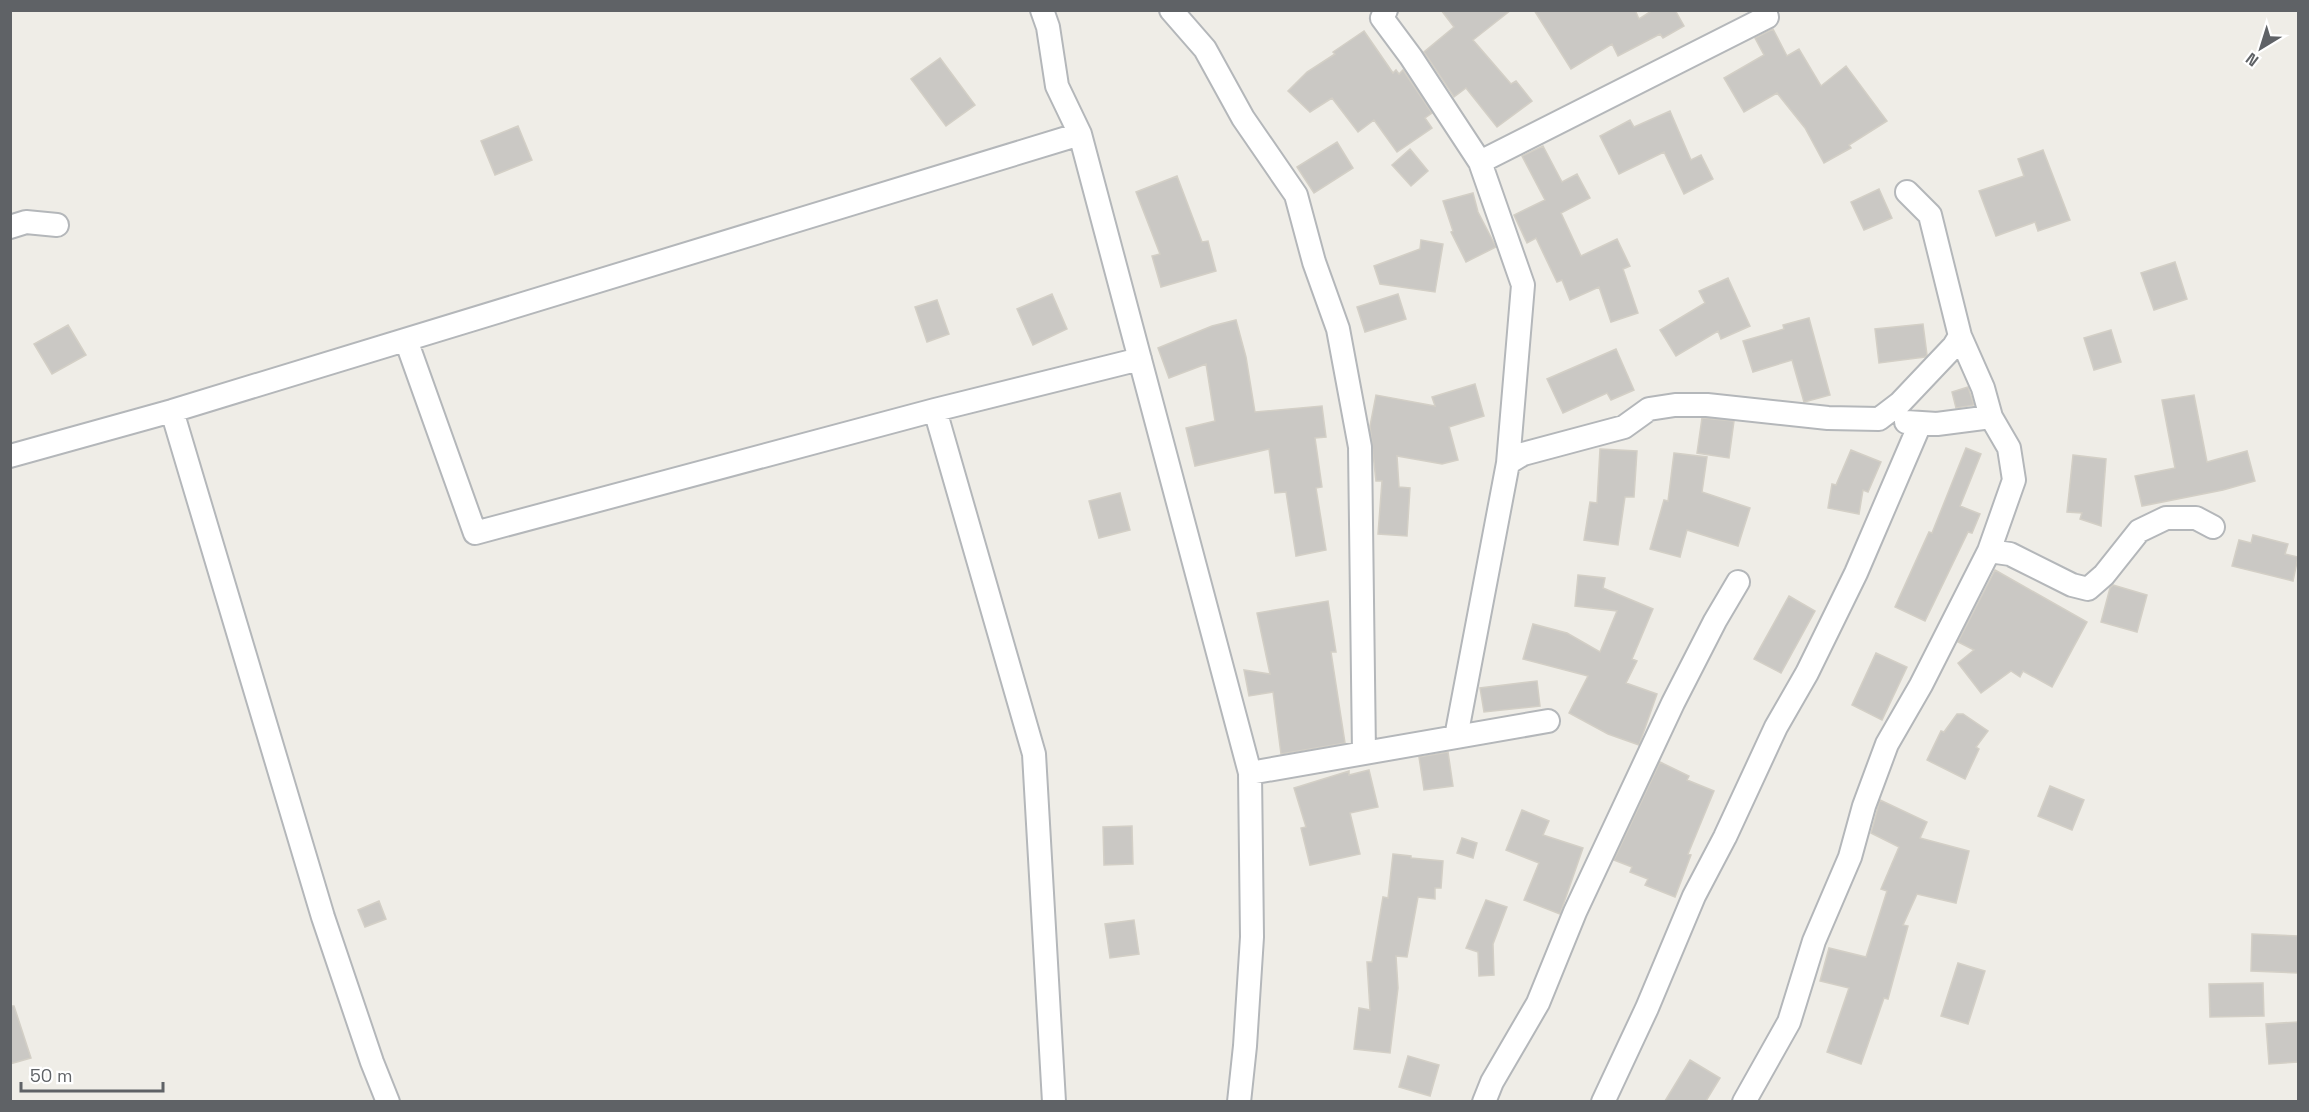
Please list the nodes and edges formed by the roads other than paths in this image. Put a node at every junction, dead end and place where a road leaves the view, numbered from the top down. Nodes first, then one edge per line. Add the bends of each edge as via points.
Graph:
1 (1042, 10) edge
2 (1171, 10) edge
3 (1382, 13) edge
4 (1767, 17) dead end
5 (1080, 134) junction
6 (1480, 162) junction
7 (1907, 192) dead end
8 (57, 225) dead end
9 (10, 227) edge
10 (1959, 336) junction
11 (406, 340) junction
12 (1140, 358) junction
13 (935, 410) junction
14 (172, 411) junction
15 (1991, 417) junction
16 (1879, 419) junction
17 (1920, 424) junction
18 (10, 456) edge
19 (1508, 463) junction
20 (2213, 527) dead end
21 (1989, 551) junction
22 (1738, 582) dead end
23 (1548, 721) dead end
24 (1456, 737) junction
25 (1364, 753) junction
26 (1250, 773) junction
27 (388, 1101) edge
28 (1054, 1101) edge
29 (1239, 1101) edge
30 (1484, 1101) edge
31 (1604, 1101) edge
32 (1744, 1101) edge

1 - 5 street via 1057,87
2 - 25 street via 1205,49 1243,118 1296,195 1338,329 1360,447
3 - 6 street
4 - 6 street
5 - 11 street
5 - 12 street
6 - 19 street via 1523,285
7 - 10 street via 1930,215
8 - 9 street via 26,222
10 - 15 street via 1983,388
10 - 16 street via 1900,403
11 - 13 street via 475,533
11 - 14 street
12 - 13 street
12 - 26 street
13 - 28 street via 1034,754
14 - 18 street
14 - 27 street via 322,917
15 - 17 street
15 - 21 street via 2009,448 2014,480
16 - 17 street
16 - 19 street via 1675,405 1649,409 1624,427 1523,454
17 - 31 street via 1856,573 1694,896
19 - 24 street
20 - 21 street via 2196,518 2166,518 2139,531 2088,589 2010,554
21 - 32 street via 1887,744 1850,857 1814,941 1789,1022
22 - 30 street via 1673,704 1575,912 1538,1003
23 - 24 street
24 - 25 street
25 - 26 street
26 - 29 street via 1252,937

